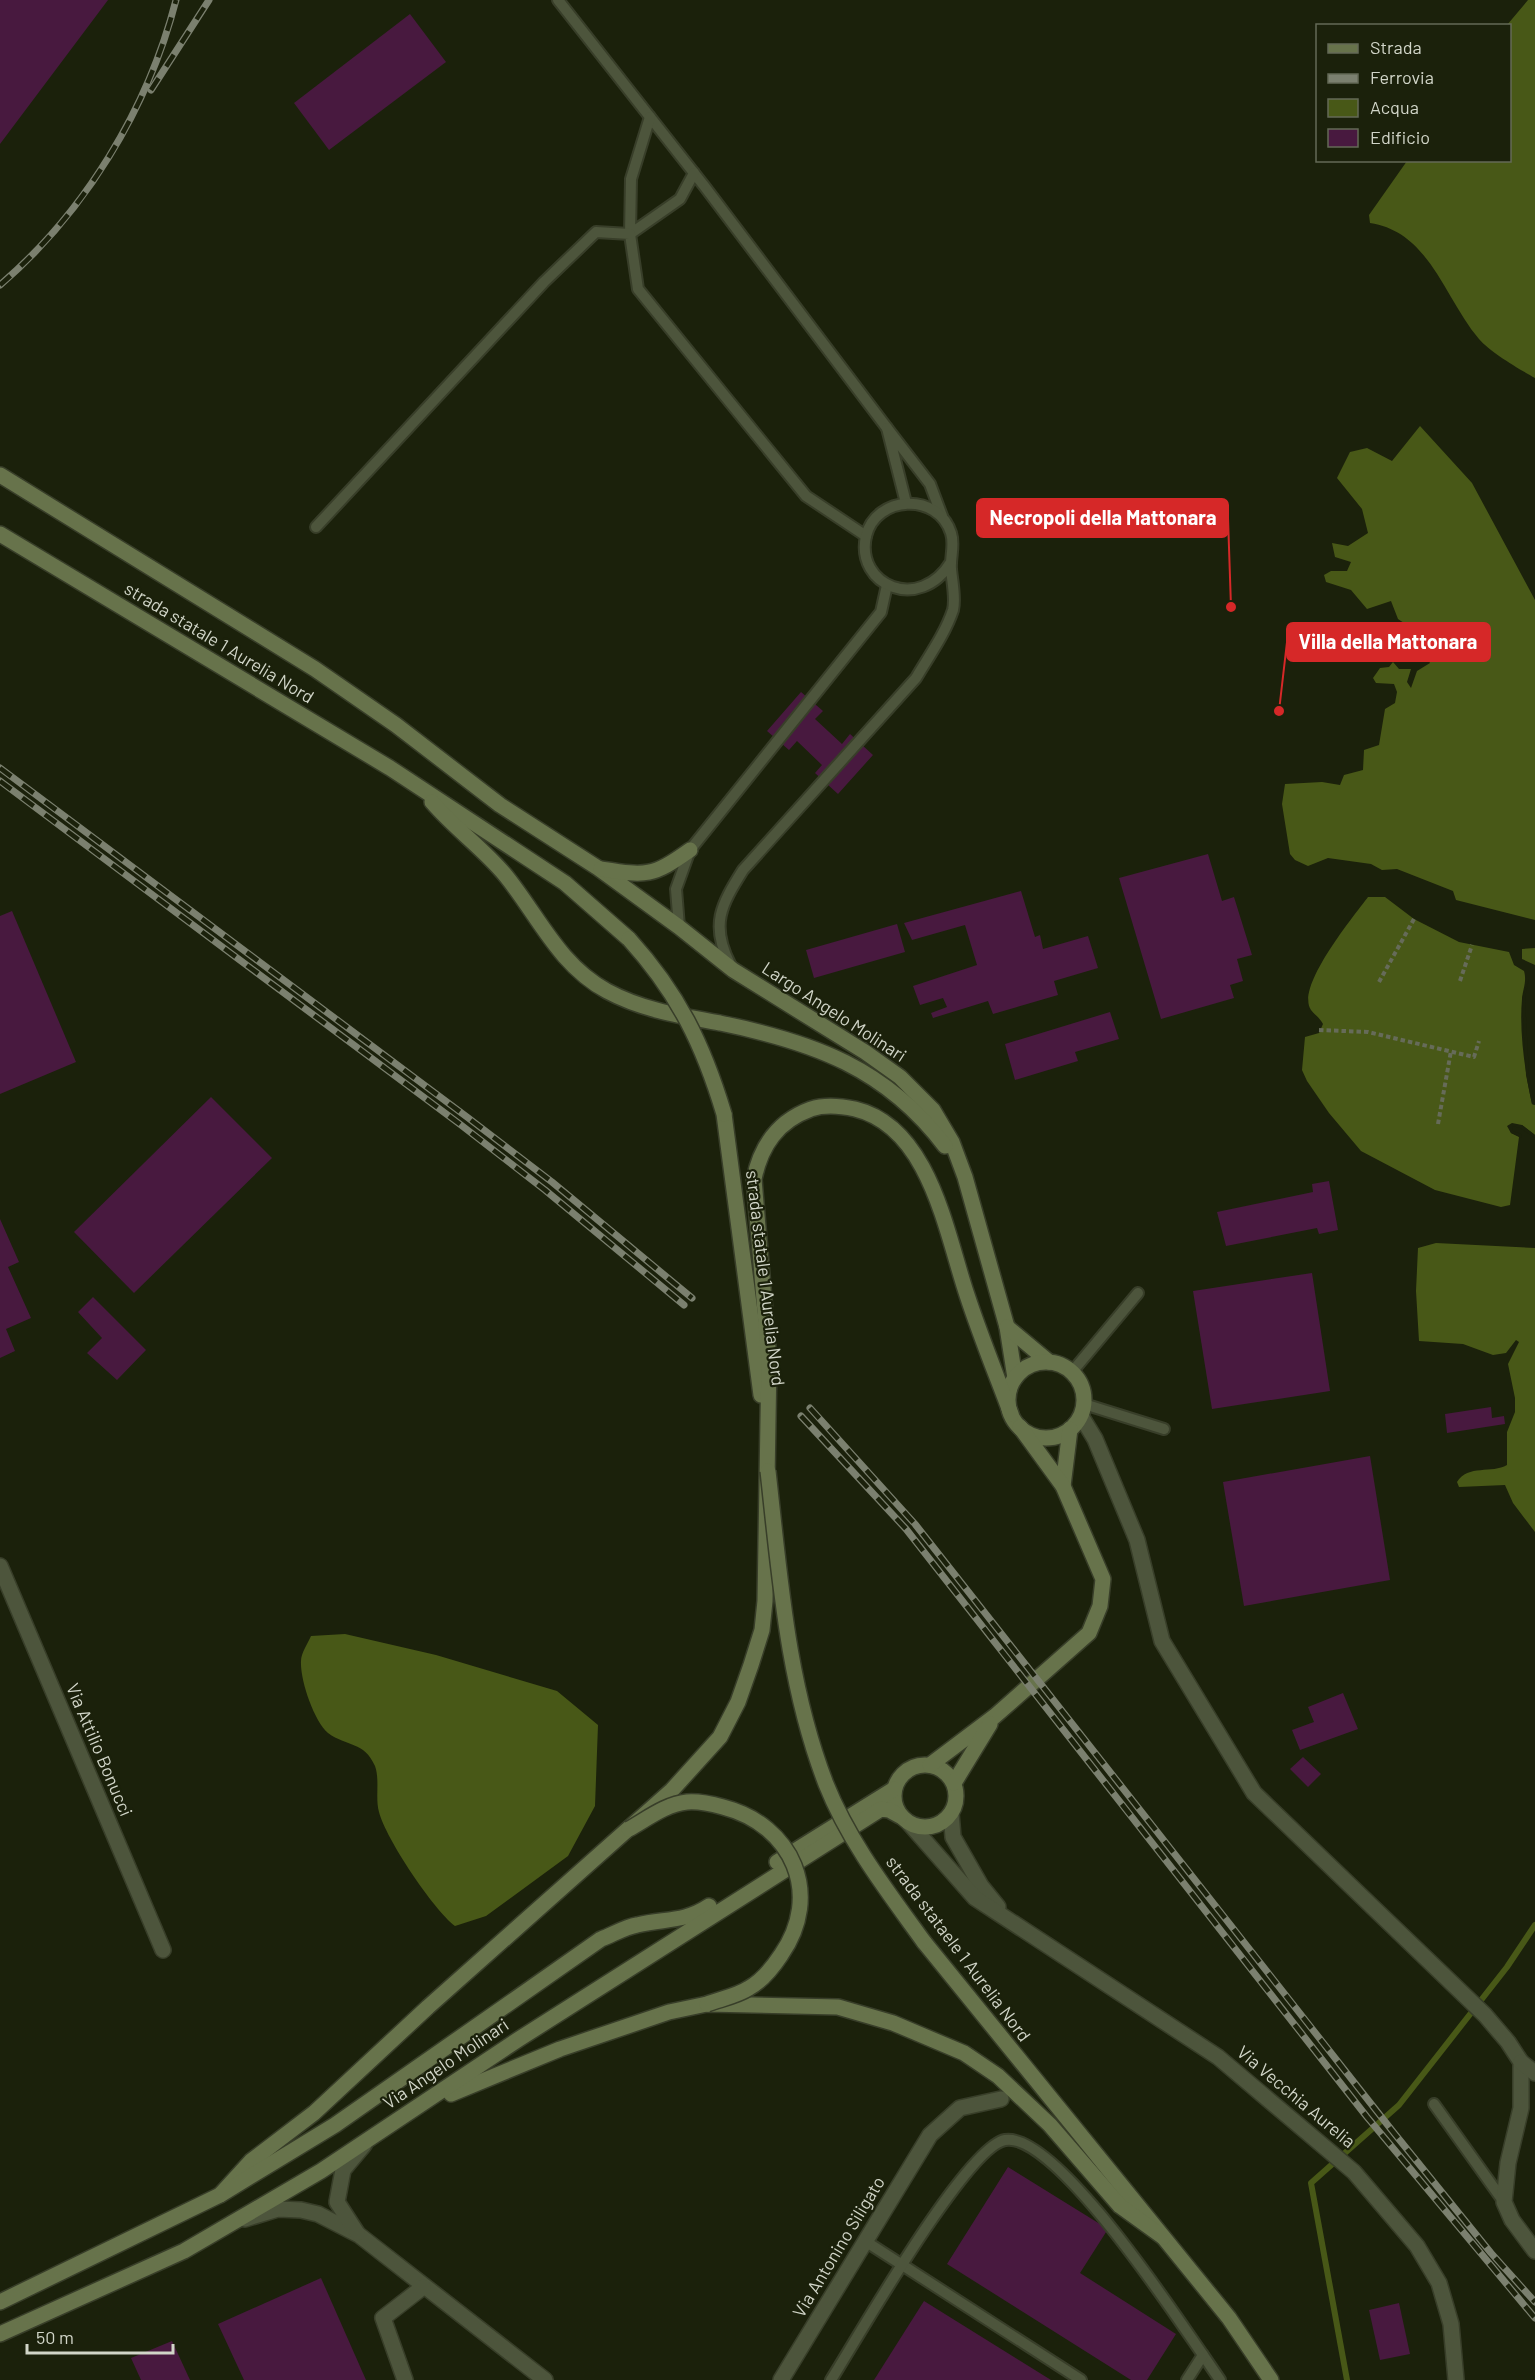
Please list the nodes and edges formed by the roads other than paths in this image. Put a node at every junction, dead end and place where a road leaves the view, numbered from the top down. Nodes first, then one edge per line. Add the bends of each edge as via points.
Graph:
1 (558, 0) edge
2 (650, 117) junction
3 (694, 173) junction
4 (630, 234) junction
5 (887, 428) junction
6 (0, 475) edge
7 (906, 502) junction
8 (944, 519) junction
9 (316, 527) dead end
10 (0, 534) edge
11 (866, 536) junction
12 (951, 562) junction
13 (887, 585) junction
14 (418, 787) junction
15 (690, 850) junction
16 (598, 868) junction
17 (679, 927) junction
18 (732, 970) junction
19 (965, 1177) junction
20 (1138, 1293) dead end
21 (1007, 1327) junction
22 (1049, 1362) junction
23 (1072, 1372) junction
24 (1015, 1378) junction
25 (1083, 1410) junction
26 (1015, 1420) junction
27 (1164, 1428) dead end
28 (1070, 1429) junction
29 (766, 1446) junction
30 (768, 1470) junction
31 (1064, 1486) junction
32 (0, 1566) edge
33 (995, 1716) junction
34 (930, 1765) junction
35 (954, 1783) junction
36 (894, 1789) junction
37 (951, 1813) junction
38 (905, 1820) junction
39 (629, 1829) junction
40 (1013, 1921) junction
41 (163, 1950) dead end
42 (707, 2004) junction
43 (1521, 2062) junction
44 (1535, 2073) edge
45 (1001, 2099) dead end
46 (1434, 2104) dead end
47 (413, 2111) junction
48 (371, 2137) junction
49 (220, 2195) junction
50 (1504, 2202) junction
51 (236, 2222) junction
52 (359, 2235) junction
53 (1163, 2237) junction
54 (865, 2241) junction
55 (1535, 2251) edge
56 (902, 2265) junction
57 (423, 2287) junction
58 (0, 2302) edge
59 (0, 2334) edge
60 (1203, 2355) junction
61 (405, 2380) edge
62 (545, 2380) edge
63 (781, 2380) edge
64 (831, 2380) edge
65 (1081, 2380) edge
66 (1187, 2380) edge
67 (1220, 2380) edge
68 (1271, 2380) edge
69 (1456, 2380) edge

1 - 2 lane
2 - 3 lane
2 - 4 lane via 631,179
3 - 4 lane via 680,199
3 - 5 lane
4 - 9 lane via 596,232 543,282
4 - 11 lane via 638,289 806,496
5 - 7 lane
5 - 8 lane via 930,484
6 - 16 main road, Largo Angelo Molinari via 315,669 396,724 500,805
7 - 8 lane via 932,508
7 - 11 lane via 881,513
8 - 12 lane via 954,547
10 - 14 main road, strada statale 1 Aurelia Nord
11 - 13 lane via 868,563
12 - 13 lane via 931,585 901,590
12 - 18 lane via 954,608 939,642 916,678 743,870 723,902 720,945
13 - 15 lane via 881,612
14 - 19 main road via 506,876 576,970 605,990 639,1005 768,1033 823,1050 858,1067 922,1117
14 - 29 main road, strada statale 1 Aurelia Nord, bridge via 565,883 629,939 673,993 693,1028 724,1114
15 - 16 main road via 662,869 641,875
15 - 17 lane via 676,889
16 - 17 main road, Largo Angelo Molinari
17 - 18 main road, Largo Angelo Molinari
18 - 19 main road, Largo Angelo Molinari via 900,1077 933,1110 952,1142
19 - 21 main road
20 - 23 lane
21 - 22 main road
21 - 24 main road
22 - 23 main road
22 - 24 main road via 1036,1363
23 - 25 main road via 1082,1386
24 - 26 main road via 1010,1389
25 - 27 lane
25 - 28 main road
25 - 43 street via 1137,1540 1162,1641 1254,1793 1485,2015
26 - 28 main road via 1039,1437 1050,1438
26 - 29 main road via 918,1159 897,1131 874,1115 839,1105 824,1106 779,1127 758,1157 754,1179 769,1360
26 - 31 main road
28 - 31 main road
29 - 30 main road
30 - 39 main road, bridge via 762,1630 738,1702 720,1737 672,1790
30 - 53 main road, strada stataele 1 Aurelia Nord, bridge via 790,1658 809,1736 851,1836 924,1942
31 - 33 main road via 1103,1580 1100,1606 1089,1633
32 - 41 street, Via Attilio Bonucci
33 - 34 main road
33 - 35 main road
34 - 35 main road
34 - 36 main road via 904,1773
35 - 37 main road
36 - 38 main road via 894,1798
36 - 49 main road, Via Angelo Molinari via 695,1915 636,1925 601,1939 335,2125
37 - 38 main road via 937,1826 927,1828
37 - 40 street, Via Vecchia Aurelia via 954,1838 967,1863 994,1903
38 - 40 street, Via Vecchia Aurelia via 975,1898
38 - 47 main road, Via Angelo Molinari via 881,1809 519,2038
39 - 42 main road, bridge via 664,1809 687,1802 711,1804 736,1810 758,1822 777,1836 795,1863 800,1898 792,1939 774,1966 749,1988
39 - 49 main road via 314,2113 251,2161
40 - 69 street, Via Vecchia Aurelia via 1218,2057 1354,2172 1417,2246 1438,2283 1450,2324
42 - 47 main road via 669,2012 560,2049
42 - 53 main road via 838,2007 893,2023 964,2053 998,2076 1050,2125 1120,2206
43 - 44 street
43 - 50 street via 1521,2108 1508,2163
45 - 54 street, Via Antonino Siligato via 960,2108 930,2135
46 - 50 lane
47 - 48 main road, Via Angelo Molinari
48 - 51 main road, Via Angelo Molinari
48 - 52 street via 343,2170 338,2186 337,2202
49 - 58 main road, Via Angelo Molinari
50 - 55 street
51 - 52 street via 278,2209 301,2210 318,2214
51 - 59 main road, Via Angelo Molinari via 184,2251
52 - 57 street
53 - 68 main road, strada stataele 1 Aurelia Nord via 1229,2318
54 - 56 lane
54 - 63 street, Via Antonino Siligato
56 - 60 lane via 980,2155 999,2142 1017,2141 1044,2157 1107,2222
56 - 64 lane
56 - 65 lane
57 - 61 street via 383,2318
57 - 62 street
60 - 66 lane
60 - 67 lane

